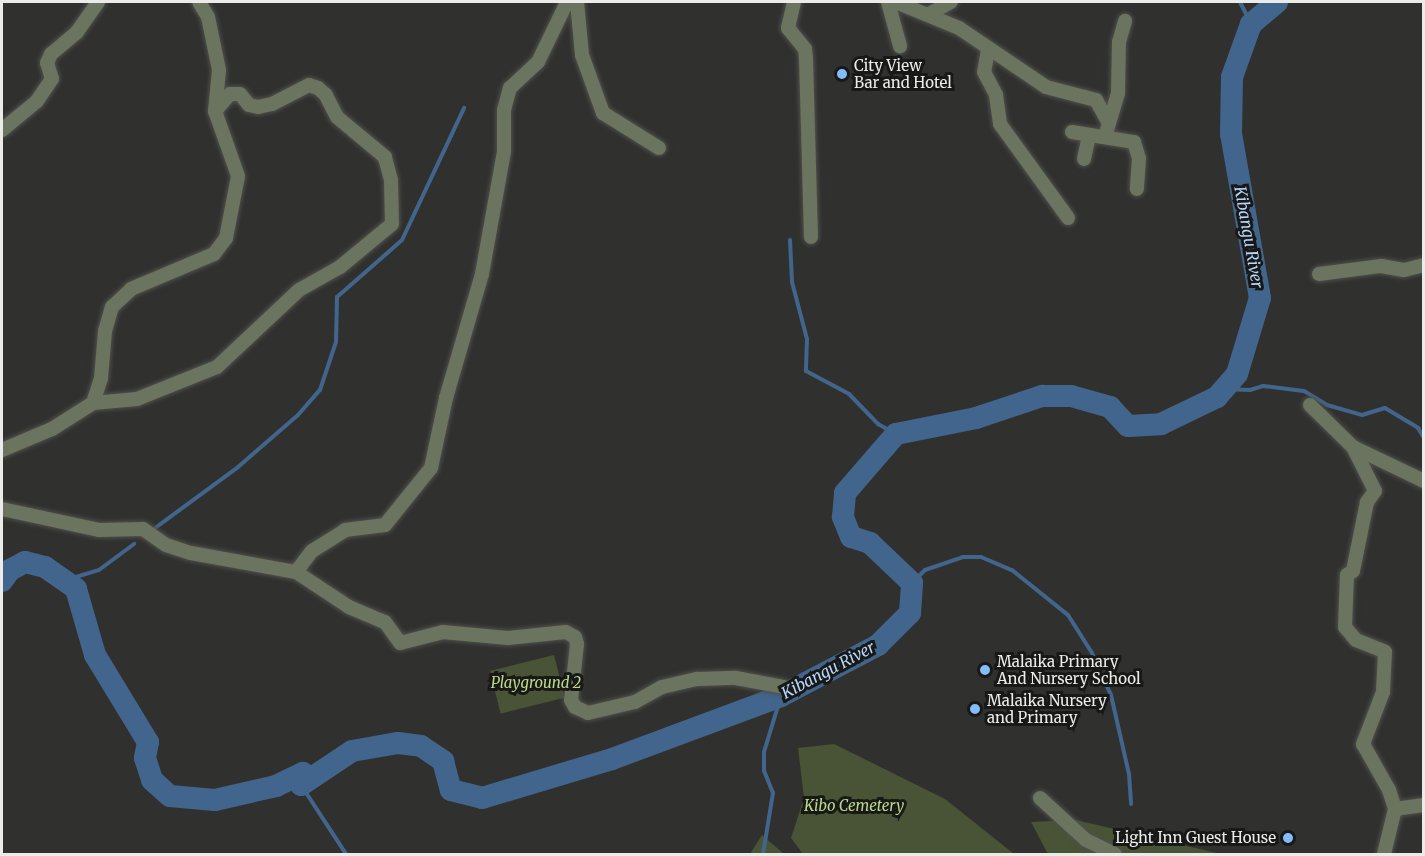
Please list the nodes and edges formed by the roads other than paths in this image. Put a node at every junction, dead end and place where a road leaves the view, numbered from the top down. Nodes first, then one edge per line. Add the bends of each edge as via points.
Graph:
1 (98, 2) edge
2 (199, 2) edge
3 (567, 2) edge
4 (578, 2) edge
5 (794, 2) edge
6 (888, 2) edge
7 (896, 2) edge
8 (951, 2) edge
9 (929, 14) junction
10 (1125, 21) dead end
11 (900, 46) dead end
12 (988, 50) junction
13 (215, 111) junction
14 (1108, 122) junction
15 (2, 130) edge
16 (1072, 132) dead end
17 (1089, 136) junction
18 (1105, 137) junction
19 (659, 148) dead end
20 (1083, 159) dead end
21 (1137, 189) dead end
22 (1068, 218) dead end
23 (811, 237) dead end
24 (1424, 265) edge
25 (1319, 274) dead end
26 (93, 403) junction
27 (1310, 405) dead end
28 (1353, 447) junction
29 (2, 450) edge
30 (1424, 481) edge
31 (2, 509) edge
32 (296, 572) junction
33 (783, 687) dead end
34 (1040, 798) dead end
35 (1424, 805) edge
36 (1395, 809) junction
37 (1115, 855) edge
38 (1384, 855) edge

1 - 15 street via 77,32 51,54 46,63 51,80 37,101
2 - 13 street via 208,17 219,70
3 - 32 street via 538,62 515,82 507,99 504,152 482,274 446,398 431,468 385,525 345,530 312,551
4 - 19 street via 582,55 603,113
5 - 23 street via 788,28 806,58
6 - 11 street
7 - 9 street
8 - 9 street
9 - 12 street via 959,28
10 - 14 street via 1119,42 1118,93
12 - 14 street via 1046,87 1096,100
12 - 22 street via 984,72 996,95 1000,124
13 - 26 street via 238,176 226,238 214,254 139,285 112,307
13 - 26 street via 230,94 240,94 249,105 258,106 272,104 309,85 318,88 337,117 385,157 391,180 392,224 340,267 299,290 217,367 137,399
14 - 18 street
16 - 17 street
17 - 18 street
17 - 20 street
18 - 21 street via 1138,146
24 - 25 street via 1404,270 1382,266
26 - 29 street via 52,429
27 - 28 street
28 - 30 street
28 - 36 street via 1375,491 1367,502 1353,571 1347,574 1345,627 1356,640 1386,654 1383,692 1363,744 1389,790
31 - 32 street via 99,530 143,529 166,545 191,553
32 - 33 street via 349,607 385,622 400,643 443,632 508,638 566,632 575,637 577,645 571,700 575,707 588,713 636,702 662,687 698,679 736,678
34 - 37 street via 1086,840
35 - 36 street
36 - 38 street

